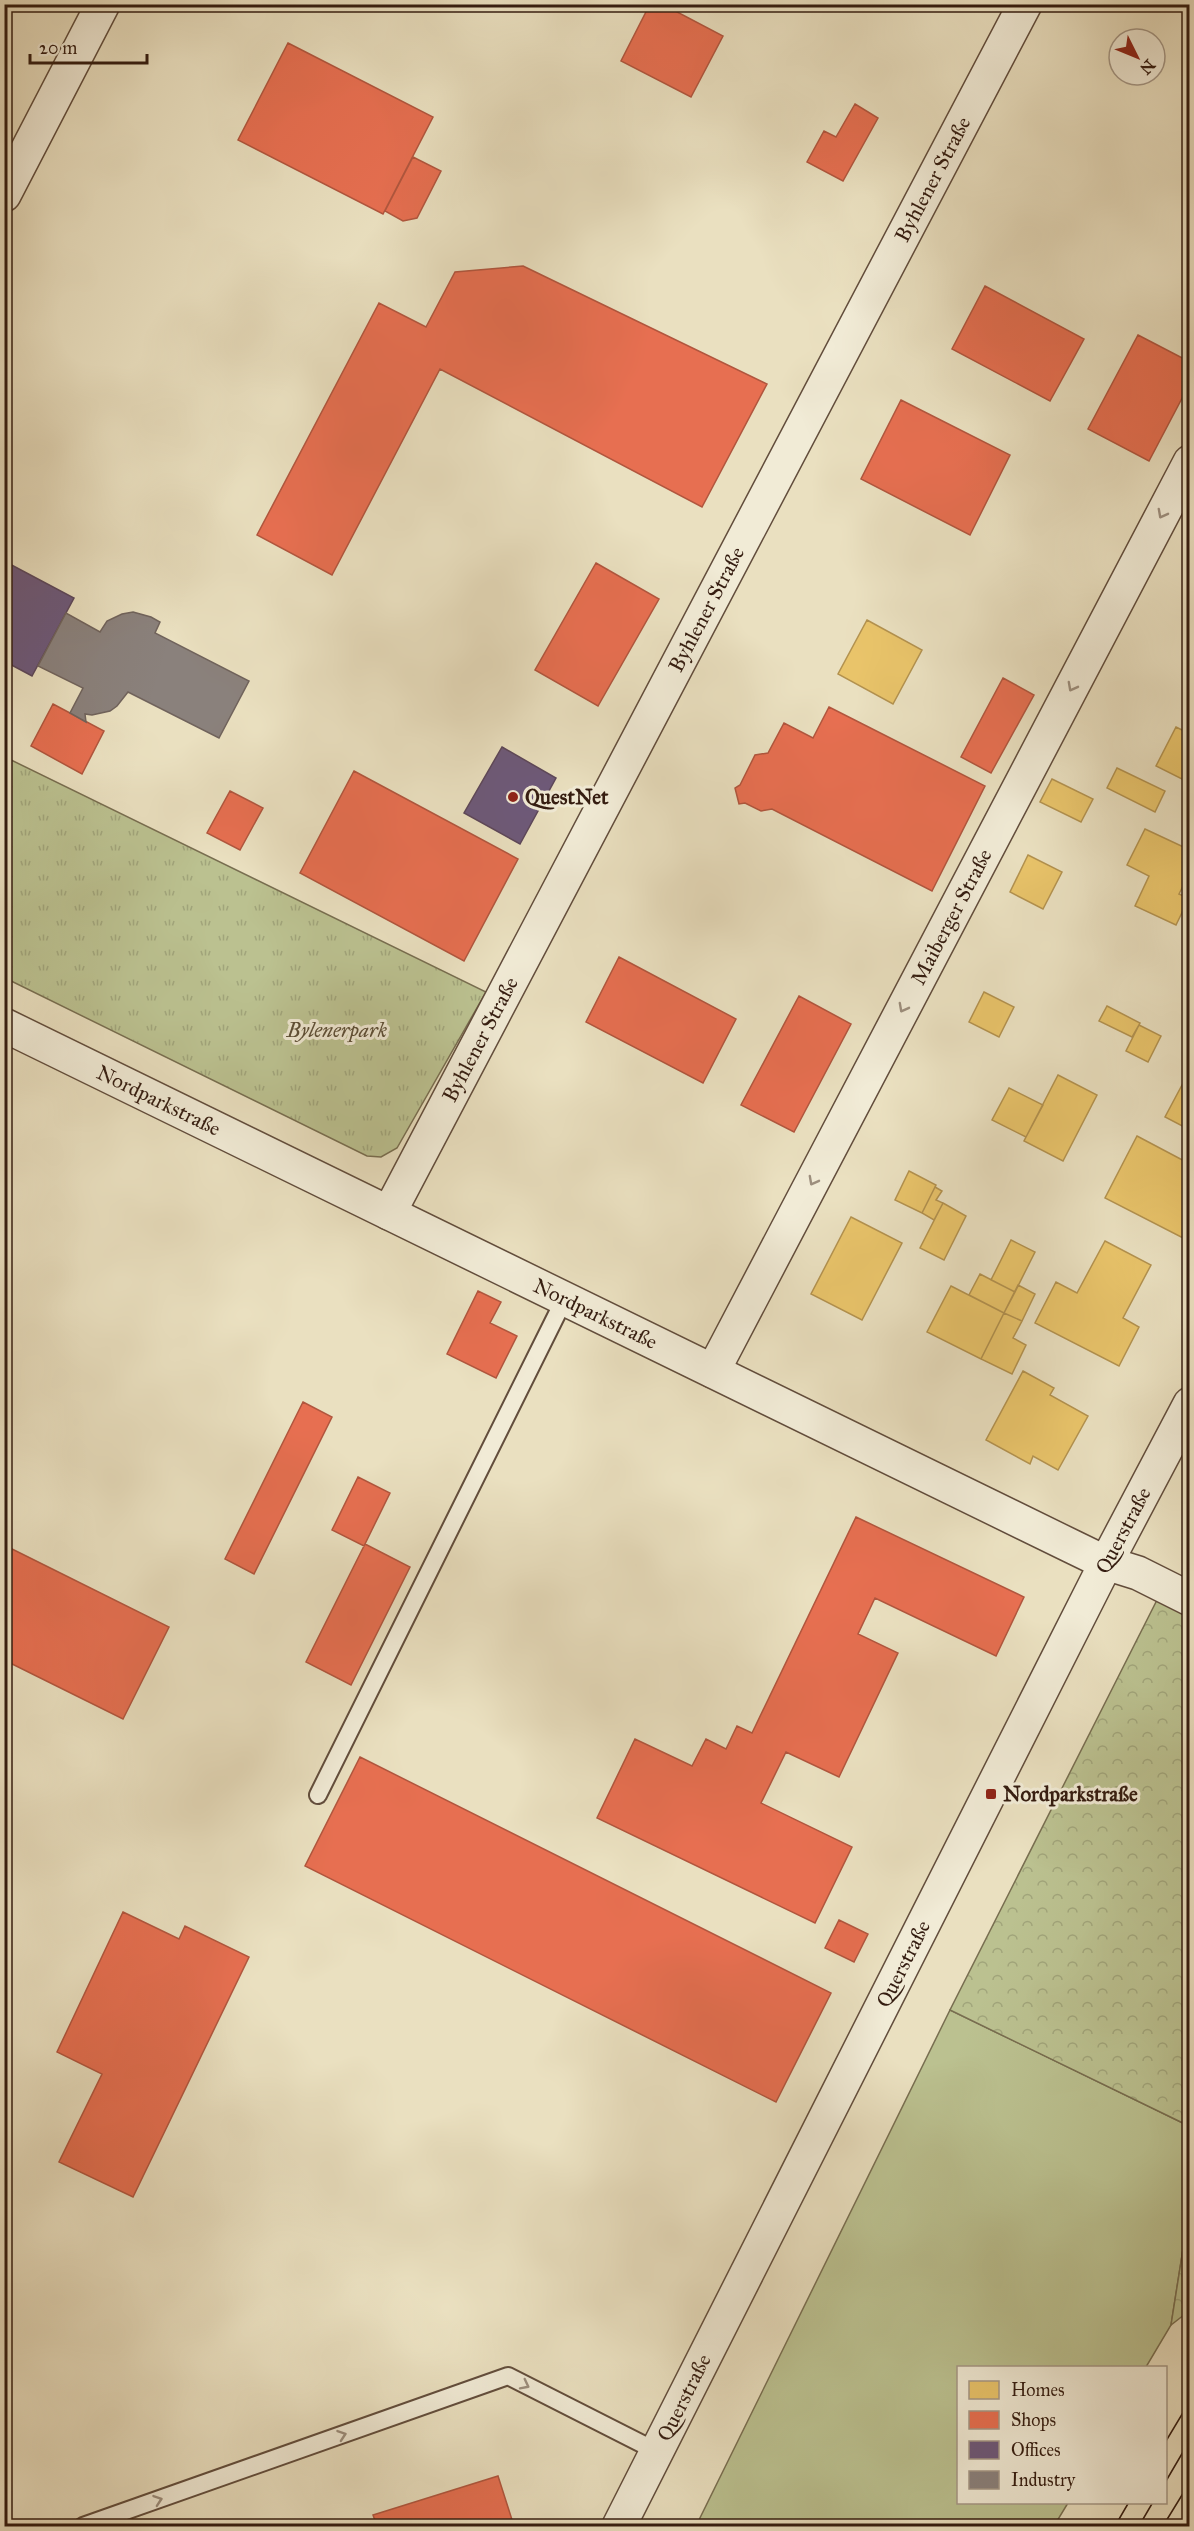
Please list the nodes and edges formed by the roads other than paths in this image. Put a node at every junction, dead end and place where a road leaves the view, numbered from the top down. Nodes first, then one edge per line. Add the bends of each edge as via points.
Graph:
1 (103, 4) edge
2 (1025, 4) edge
3 (4, 195) edge
4 (1190, 462) edge
5 (4, 1025) edge
6 (389, 1213) junction
7 (565, 1298) junction
8 (713, 1371) junction
9 (1190, 1404) edge
10 (1106, 1563) junction
11 (1190, 1599) edge
12 (318, 1795) dead end
13 (658, 2452) junction
14 (83, 2526) edge
15 (619, 2526) edge

1 - 3 street
2 - 6 street, Byhlener Straße
4 -> 8 street, Maiberger Straße
5 - 6 street, Nordparkstraße
6 - 7 street, Nordparkstraße
7 - 8 street, Nordparkstraße
7 - 12 lane
8 - 10 street, Nordparkstraße
9 - 10 street, Querstraße
10 - 11 street, Nordparkstraße via 1138,1573
10 - 13 street, Querstraße
14 -> 13 lane via 507,2376
13 - 15 street, Querstraße

